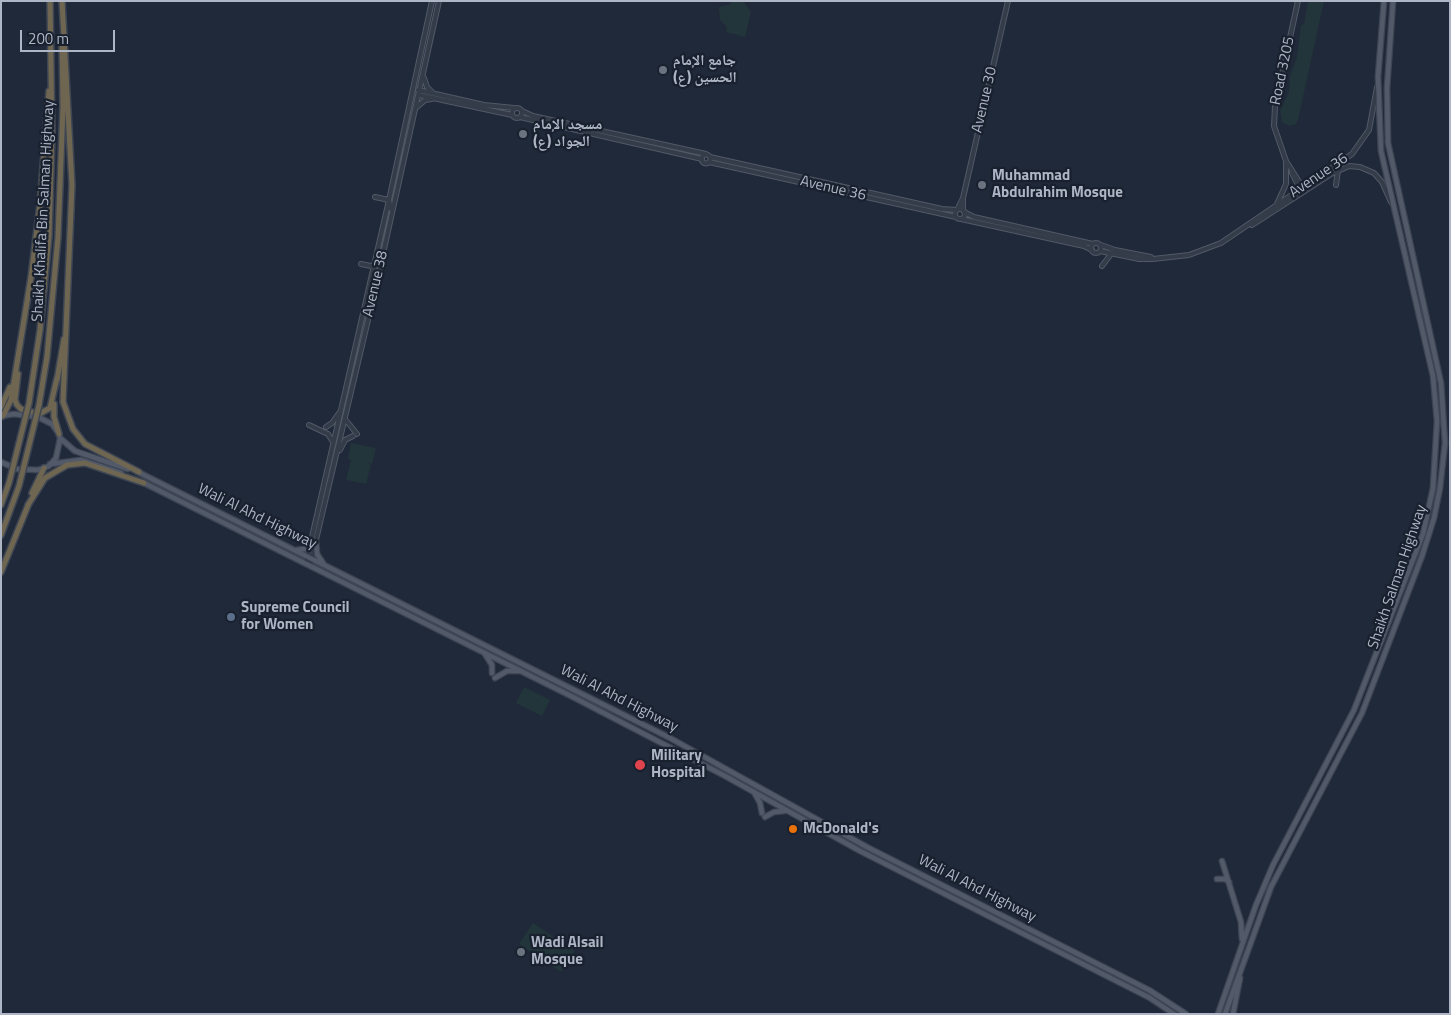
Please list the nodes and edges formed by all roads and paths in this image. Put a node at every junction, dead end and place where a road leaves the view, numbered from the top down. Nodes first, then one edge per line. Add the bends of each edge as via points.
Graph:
1 (50, 1) edge
2 (62, 1) edge
3 (432, 1) edge
4 (439, 1) edge
5 (1008, 1) edge
6 (1298, 1) edge
7 (1384, 1) edge
8 (1393, 1) edge
9 (424, 74) junction
10 (1378, 77) junction
11 (50, 79) junction
12 (413, 91) junction
13 (420, 93) junction
14 (437, 97) junction
15 (514, 108) junction
16 (416, 109) junction
17 (522, 111) junction
18 (512, 115) junction
19 (520, 117) junction
20 (708, 158) junction
21 (702, 159) junction
22 (1286, 161) junction
23 (1338, 170) junction
24 (1336, 185) dead end
25 (1302, 190) junction
26 (374, 197) dead end
27 (963, 198) junction
28 (389, 200) junction
29 (1391, 202) junction
30 (1275, 206) junction
31 (957, 210) junction
32 (964, 211) junction
33 (956, 217) junction
34 (961, 219) junction
35 (1243, 229) junction
36 (388, 234) junction
37 (1094, 244) junction
38 (1101, 245) junction
39 (1092, 250) junction
40 (1100, 251) junction
41 (1112, 253) junction
42 (1171, 258) junction
43 (361, 264) dead end
44 (1102, 266) dead end
45 (374, 268) junction
46 (373, 299) junction
47 (67, 329) junction
48 (19, 349) junction
49 (57, 378) junction
50 (1, 407) edge
51 (341, 410) junction
52 (2, 416) edge
53 (345, 419) junction
54 (309, 425) dead end
55 (326, 427) dead end
56 (336, 431) junction
57 (342, 432) junction
58 (59, 436) junction
59 (334, 444) junction
60 (337, 457) junction
61 (1, 462) edge
62 (50, 464) junction
63 (44, 468) junction
64 (139, 472) junction
65 (144, 483) junction
66 (1, 505) edge
67 (28, 505) junction
68 (1, 535) edge
69 (314, 542) junction
70 (295, 550) junction
71 (310, 557) junction
72 (308, 564) junction
73 (324, 564) junction
74 (1, 572) edge
75 (484, 653) junction
76 (500, 660) junction
77 (520, 671) junction
78 (546, 676) junction
79 (754, 793) junction
80 (769, 801) junction
81 (786, 811) junction
82 (824, 824) junction
83 (1222, 861) dead end
84 (1218, 879) dead end
85 (1229, 882) junction
86 (967, 898) junction
87 (964, 904) junction
88 (1242, 945) junction
89 (1243, 963) junction
90 (1224, 996) junction
91 (1161, 1005) junction
92 (1169, 1014) edge
93 (1174, 1014) edge
94 (1186, 1014) edge
95 (1214, 1014) edge
96 (1218, 1014) edge
97 (1225, 1014) edge
98 (1233, 1014) edge

1 - 11 highway, Shaikh Khalifa Bin Salman Highway
2 - 47 highway via 72,184
2 - 68 highway, Shaikh Khalifa Bin Salman Highway, bridge via 63,107 58,237 47,357 19,486
3 - 12 street, Avenue 38
4 - 9 street, Avenue 38
5 - 27 street, Avenue 30
6 - 22 street, Road 3205 via 1275,106 1276,136
7 - 10 main road, Shaikh Salman Highway
8 - 89 main road, Shaikh Salman Highway via 1386,88 1388,143 1442,382 1445,428 1440,488 1425,548 1362,713 1271,887
9 - 13 street, Avenue 38
9 - 14 street via 427,88
10 - 25 street, Avenue 36 via 1372,120 1364,139 1345,160
10 - 29 main road, Shaikh Salman Highway via 1381,152
11 - 48 highway via 36,241
11 - 66 highway, Shaikh Khalifa Bin Salman Highway, bridge via 49,236 40,330 29,404
12 - 13 street
12 - 28 street, Avenue 38
13 - 14 street
13 - 16 street, Avenue 38
14 - 15 street
14 - 16 street via 424,100
14 - 18 street
15 - 17 street, Avenue 36
15 - 18 street
16 - 36 street, Avenue 38
17 - 19 street
17 - 20 street, Avenue 36
18 - 19 street
19 - 21 street
20 - 21 street
20 - 21 street via 704,163
20 - 31 street, Avenue 36
20 - 33 street, Avenue 36
22 - 25 street, Road 3205
22 - 30 street via 1286,184
23 - 24 street
23 - 25 street, Avenue 36
23 - 29 street, Avenue 36 via 1352,166 1371,172 1382,182
25 - 30 street, Avenue 36
25 - 35 street, Avenue 36
26 - 28 street
27 - 31 street, Avenue 30
27 - 32 street, Avenue 30
28 - 36 street via 392,205
28 - 45 street, Avenue 38
29 - 88 main road, Shaikh Salman Highway via 1435,391 1437,451 1429,510 1423,534 1354,710 1276,859
30 - 35 street, Avenue 36
31 - 32 street, Avenue 36
31 - 33 street, Avenue 30
32 - 34 street
32 - 37 street via 974,217
33 - 34 street, Avenue 36
34 - 39 street
35 - 42 street, Avenue 36 via 1209,249
36 - 46 street, Avenue 38
37 - 38 street, Avenue 36
37 - 39 street
38 - 40 street
38 - 42 street, Avenue 36 via 1139,255
39 - 40 street, Avenue 36 via 1095,253
40 - 41 street, Avenue 36
41 - 42 street, Avenue 36 via 1139,259
41 - 44 street
43 - 45 street
45 - 46 street
45 - 51 street, Avenue 38
46 - 53 street, Avenue 38
47 - 49 highway
47 - 64 highway via 62,392 68,421 86,444
48 - 49 highway via 15,400 18,407 39,414 47,412 52,404
48 - 50 highway
48 - 52 highway via 10,400
49 - 58 highway via 54,417
51 - 55 street
51 - 56 street, Avenue 38
52 - 58 main road, Wali Al Ahd Highway via 21,414 38,417 52,424
53 - 57 street, Avenue 38
53 - 60 street via 355,435 345,440
54 - 59 street via 328,434
56 - 57 street
56 - 59 street, Avenue 38
57 - 60 street, Avenue 38
58 - 62 main road via 58,454
58 - 64 main road, Wali Al Ahd Highway via 75,450
59 - 69 street, Avenue 38
60 - 69 street, Avenue 38
61 - 63 main road via 25,471
62 - 63 main road
62 - 65 main road, Wali Al Ahd Highway via 71,460 90,462
63 - 67 highway via 36,480
64 - 70 main road, Wali Al Ahd Highway
65 - 67 highway via 93,465 76,463 62,466 45,478
65 - 72 main road, Wali Al Ahd Highway
67 - 74 highway
69 - 70 main road via 305,549
69 - 71 street, Avenue 38
69 - 73 main road
70 - 71 main road, Wali Al Ahd Highway
71 - 72 street, Avenue 38
71 - 73 main road, Wali Al Ahd Highway
72 - 75 main road, Wali Al Ahd Highway
73 - 78 main road, Wali Al Ahd Highway
75 - 76 main road, Wali Al Ahd Highway
75 - 77 main road via 492,665 494,676
76 - 77 main road, Wali Al Ahd Highway
76 - 78 main road via 506,659
77 - 79 main road, Wali Al Ahd Highway
78 - 82 main road, Wali Al Ahd Highway via 670,738
79 - 80 main road, Wali Al Ahd Highway
79 - 81 main road via 763,815
80 - 81 main road, Wali Al Ahd Highway
80 - 82 main road via 775,800
81 - 87 main road, Wali Al Ahd Highway
82 - 86 main road, Wali Al Ahd Highway
83 - 85 main road
84 - 85 main road
85 - 88 main road via 1242,926
86 - 87 main road
86 - 94 main road, Wali Al Ahd Highway via 1149,990
87 - 91 main road, Wali Al Ahd Highway
88 - 90 main road, Shaikh Salman Highway
89 - 97 main road, Shaikh Salman Highway
89 - 98 main road
90 - 95 main road
90 - 96 main road, Shaikh Salman Highway
91 - 92 main road
91 - 93 main road, Wali Al Ahd Highway

